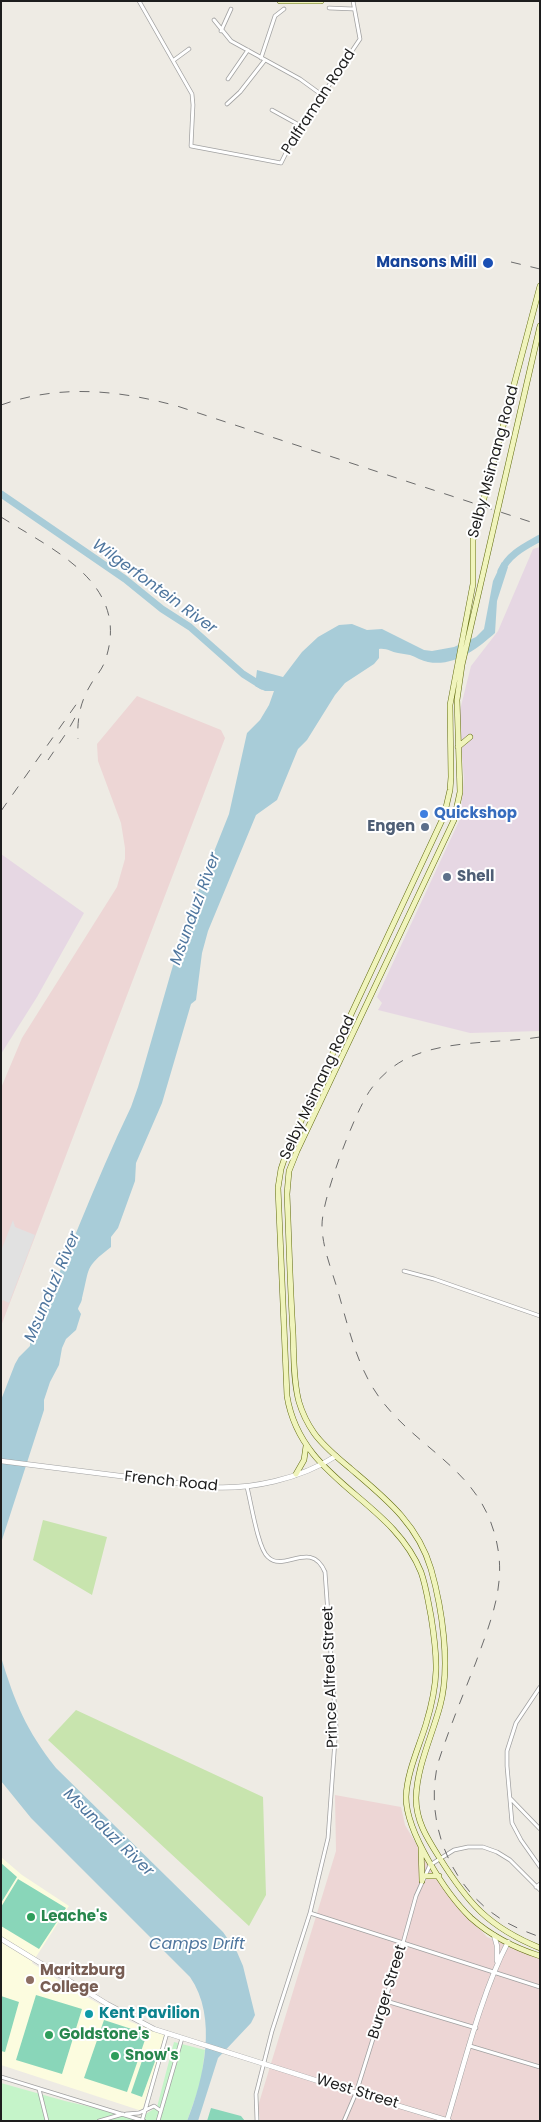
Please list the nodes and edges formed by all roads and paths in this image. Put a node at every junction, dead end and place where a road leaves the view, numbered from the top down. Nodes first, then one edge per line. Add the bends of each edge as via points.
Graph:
1 (139, 1) edge
2 (280, 1) edge
3 (321, 1) edge
4 (353, 1) edge
5 (329, 8) dead end
6 (231, 9) dead end
7 (284, 9) dead end
8 (354, 9) junction
9 (214, 20) dead end
10 (222, 31) junction
11 (189, 49) dead end
12 (248, 50) junction
13 (261, 58) junction
14 (174, 60) junction
15 (265, 60) junction
16 (228, 80) dead end
17 (322, 95) junction
18 (227, 104) dead end
19 (272, 110) dead end
20 (301, 126) junction
21 (540, 286) edge
22 (540, 326) edge
23 (466, 637) junction
24 (459, 666) junction
25 (457, 714) junction
26 (450, 737) junction
27 (470, 737) dead end
28 (458, 747) junction
29 (404, 1271) dead end
30 (540, 1316) edge
31 (306, 1445) junction
32 (336, 1456) junction
33 (1, 1461) edge
34 (321, 1465) junction
35 (296, 1474) junction
36 (248, 1487) junction
37 (540, 1686) edge
38 (510, 1798) junction
39 (540, 1829) edge
40 (420, 1843) junction
41 (439, 1857) junction
42 (431, 1863) junction
43 (540, 1867) edge
44 (439, 1876) junction
45 (423, 1879) junction
46 (540, 1884) edge
47 (536, 1887) junction
48 (540, 1890) edge
49 (310, 1913) junction
50 (494, 1935) junction
51 (1, 1939) edge
52 (508, 1942) junction
53 (403, 1943) junction
54 (540, 1948) edge
55 (540, 1956) edge
56 (495, 1970) junction
57 (540, 1987) edge
58 (386, 2001) junction
59 (476, 2028) junction
60 (168, 2033) junction
61 (182, 2037) junction
62 (470, 2046) junction
63 (264, 2063) junction
64 (540, 2067) edge
65 (1, 2077) edge
66 (39, 2089) junction
67 (356, 2093) junction
68 (145, 2110) junction
69 (161, 2112) junction
70 (125, 2114) junction
71 (158, 2120) edge
72 (47, 2121) edge
73 (99, 2121) edge
74 (143, 2121) edge
75 (257, 2121) edge
76 (344, 2121) edge
77 (448, 2121) edge

1 - 14 street
2 - 3 main road
4 - 8 street
5 - 8 street
6 - 10 street
7 - 13 street via 275,16
8 - 17 street, Palframan Road via 360,39
9 - 10 street
10 - 12 street via 231,41
11 - 14 street
12 - 13 street
12 - 16 street
13 - 15 street
14 - 20 street, Palframan Road via 192,97 191,146 281,163
15 - 17 street
15 - 18 street
17 - 20 street, Palframan Road
19 - 20 street
21 - 23 main road, Selby Msimang Road via 473,540 473,584
22 - 23 main road, Selby Msimang Road
23 - 24 main road, Selby Msimang Road
24 - 25 main road, Selby Msimang Road
24 - 26 main road, Selby Msimang Road via 450,706
25 - 26 main road via 454,733
25 - 28 main road, Selby Msimang Road
26 - 31 main road, Selby Msimang Road via 450,790 442,822 281,1169 278,1202 287,1396 292,1420
27 - 28 main road
28 - 32 main road, Selby Msimang Road via 460,792 454,820 289,1171 287,1194 297,1392 308,1423
29 - 30 street
31 - 34 main road, Selby Msimang Road
31 - 35 main road via 305,1458
32 - 34 street, French Road
32 - 41 main road, Selby Msimang Road via 401,1513 420,1541 431,1569 443,1636 445,1679 419,1775 417,1807 424,1832
33 - 36 street, French Road via 208,1487
34 - 35 street, French Road
34 - 40 main road, Selby Msimang Road via 400,1536 417,1563 426,1589 437,1654 436,1682 406,1796 408,1813
35 - 36 street, French Road
36 - 49 street, Prince Alfred Street via 267,1557 277,1561 312,1558 322,1565 326,1575 334,1678 335,1744 328,1838
37 - 38 street via 516,1723 509,1744
38 - 39 street
38 - 43 street via 515,1828
40 - 42 main road, Selby Msimang Road
40 - 45 main road
41 - 42 street
41 - 47 street via 468,1847 489,1849 510,1860
41 - 54 main road, Selby Msimang Road via 480,1913 510,1935
42 - 44 main road, Selby Msimang Road
42 - 45 street, Burger Street
44 - 45 main road
44 - 50 main road, Selby Msimang Road via 470,1917
45 - 53 street, Burger Street
46 - 47 street
47 - 48 street
49 - 53 street
49 - 63 street, Prince Alfred Street
50 - 52 main road, Selby Msimang Road
50 - 56 street via 497,1946
51 - 60 street, West Street via 107,2004
52 - 55 main road, Selby Msimang Road
52 - 56 street
53 - 56 street
53 - 58 street, Burger Street
56 - 57 street
56 - 59 street
58 - 59 street
58 - 67 street, Burger Street
59 - 62 street
60 - 61 street, West Street
60 - 68 street
61 - 63 street, West Street
61 - 69 street
62 - 64 street
62 - 77 street
63 - 67 street, West Street
63 - 75 street, Prince Alfred Street via 256,2094
65 - 66 street
66 - 70 street
66 - 72 street
67 - 76 street, Burger Street
67 - 77 street, West Street
68 - 69 street via 154,2106
68 - 70 street
68 - 74 street
69 - 71 street
70 - 73 street
70 - 74 street

